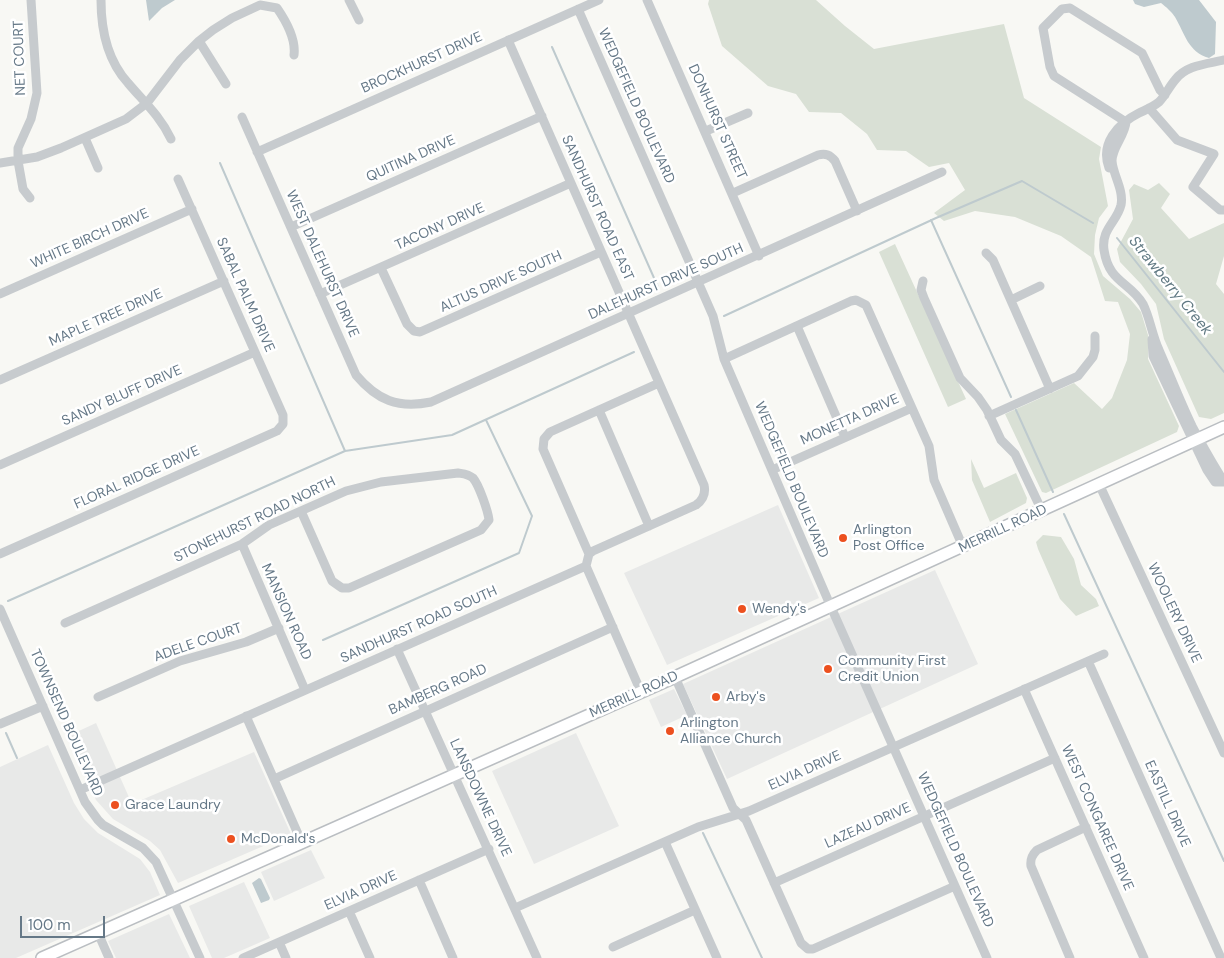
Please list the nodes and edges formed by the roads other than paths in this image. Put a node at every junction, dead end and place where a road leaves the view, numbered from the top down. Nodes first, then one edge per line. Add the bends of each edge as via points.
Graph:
1 (31, 0) edge
2 (101, 0) edge
3 (349, 0) edge
4 (599, 0) edge
5 (647, 0) edge
6 (578, 9) junction
7 (359, 20) dead end
8 (508, 40) junction
9 (199, 41) junction
10 (294, 55) dead end
11 (1224, 60) edge
12 (226, 84) dead end
13 (1165, 95) junction
14 (146, 103) junction
15 (1149, 108) junction
16 (748, 113) dead end
17 (542, 116) junction
18 (242, 117) dead end
19 (1126, 122) junction
20 (706, 131) junction
21 (85, 138) junction
22 (171, 139) dead end
23 (257, 152) junction
24 (18, 161) junction
25 (0, 163) edge
26 (98, 168) dead end
27 (942, 172) dead end
28 (178, 179) dead end
29 (571, 183) junction
30 (733, 193) junction
31 (30, 198) dead end
32 (192, 210) junction
33 (1224, 210) edge
34 (857, 211) junction
35 (291, 228) junction
36 (601, 252) junction
37 (986, 253) dead end
38 (760, 256) junction
39 (381, 268) junction
40 (224, 281) junction
41 (923, 281) dead end
42 (698, 283) junction
43 (1040, 286) dead end
44 (0, 294) edge
45 (320, 294) junction
46 (1011, 300) junction
47 (629, 314) junction
48 (797, 326) junction
49 (1095, 336) dead end
50 (255, 352) junction
51 (724, 359) junction
52 (0, 380) edge
53 (659, 383) junction
54 (1050, 389) junction
55 (398, 403) joint
56 (912, 408) junction
57 (599, 410) junction
58 (989, 416) junction
59 (283, 424) joint
60 (1224, 427) edge
61 (845, 437) junction
62 (1196, 440) junction
63 (0, 465) edge
64 (772, 470) junction
65 (1224, 482) edge
66 (1099, 484) junction
67 (301, 511) junction
68 (1042, 511) junction
69 (649, 526) junction
70 (242, 544) junction
71 (963, 547) junction
72 (0, 554) edge
73 (589, 554) junction
74 (586, 566) junction
75 (831, 607) junction
76 (0, 609) edge
77 (66, 623) dead end
78 (613, 627) junction
79 (278, 628) junction
80 (398, 649) junction
81 (1104, 654) dead end
82 (1088, 661) junction
83 (675, 677) junction
84 (1024, 689) junction
85 (306, 690) junction
86 (641, 692) junction
87 (98, 697) dead end
88 (43, 706) junction
89 (425, 711) junction
90 (246, 716) junction
91 (0, 724) edge
92 (894, 747) junction
93 (1224, 754) edge
94 (1055, 758) junction
95 (454, 775) junction
96 (274, 779) junction
97 (80, 790) junction
98 (739, 814) junction
99 (925, 816) junction
100 (1086, 827) junction
101 (665, 842) junction
102 (302, 843) junction
103 (489, 848) junction
104 (419, 880) junction
105 (774, 883) junction
106 (955, 886) junction
107 (174, 899) junction
108 (515, 908) junction
109 (695, 910) junction
110 (349, 911) junction
111 (98, 933) junction
112 (279, 942) junction
113 (613, 947) dead end
114 (42, 958) edge
115 (109, 958) edge
116 (200, 958) edge
117 (244, 958) edge
118 (286, 958) edge
119 (370, 958) edge
120 (454, 958) edge
121 (537, 958) edge
122 (716, 958) edge
123 (988, 958) edge
124 (1070, 958) edge
125 (1144, 958) edge
126 (1220, 958) edge

1 - 24 street, NET COURT via 37,94 31,119 18,148
2 - 14 street via 102,29 114,64
3 - 7 street
4 - 6 street, BROCKHURST DRIVE
5 - 20 street, DONHURST STREET
6 - 8 street, BROCKHURST DRIVE
6 - 42 street, WEDGEFIELD BOULEVARD
8 - 17 street, SANDHURST ROAD EAST
8 - 23 street, BROCKHURST DRIVE
9 - 10 street via 232,18 260,5 270,6 281,13 295,45
9 - 12 street
9 - 14 street
11 - 13 street via 1185,71
13 - 15 street
13 - 19 street via 1142,54 1070,8 1062,9 1043,28 1054,76
14 - 21 street via 126,119
14 - 22 street
15 - 19 street
15 - 33 street via 1177,140 1214,154 1193,187
16 - 20 street
17 - 29 street, SANDHURST ROAD EAST
17 - 35 street, QUITINA DRIVE
18 - 23 street, WEST DALEHURST DRIVE
19 - 62 street via 1117,128 1106,149 1107,163 1122,196 1121,205 1104,236 1104,249 1114,276 1143,304 1153,336 1153,356
20 - 30 street, DONHURST STREET
21 - 24 street via 37,158
21 - 26 street
23 - 35 street, WEST DALEHURST DRIVE
24 - 25 street
24 - 31 street, NET COURT via 23,189
27 - 34 street, DALEHURST DRIVE SOUTH
28 - 32 street, SABAL PALM DRIVE
29 - 36 street, SANDHURST ROAD EAST
29 - 39 street, TACONY DRIVE
30 - 34 street via 824,154 835,162
30 - 38 street, DONHURST STREET
32 - 40 street, SABAL PALM DRIVE
32 - 44 street, WHITE BIRCH DRIVE
34 - 38 street, DALEHURST DRIVE SOUTH
35 - 45 street, WEST DALEHURST DRIVE
36 - 39 street, ALTUS DRIVE SOUTH via 420,332 406,324
36 - 47 street, SANDHURST ROAD EAST
37 - 46 street via 993,260
38 - 42 street, DALEHURST DRIVE SOUTH
39 - 45 street, TACONY DRIVE
40 - 50 street, SABAL PALM DRIVE
40 - 52 street, MAPLE TREE DRIVE
41 - 58 street via 924,298 960,378 978,397
42 - 47 street, DALEHURST DRIVE SOUTH
42 - 51 street, WEDGEFIELD BOULEVARD via 716,327
43 - 46 street
45 - 55 street, WEST DALEHURST DRIVE via 356,375 375,394
46 - 54 street
47 - 53 street, SANDHURST ROAD EAST
47 - 55 street, DALEHURST DRIVE SOUTH via 430,402
48 - 51 street
48 - 56 street via 851,301 861,302 869,309
48 - 61 street
49 - 54 street via 1095,350 1088,365 1074,378
50 - 59 street, SABAL PALM DRIVE via 283,415
50 - 63 street, SANDY BLUFF DRIVE
51 - 64 street, WEDGEFIELD BOULEVARD
53 - 57 street
53 - 69 street, SANDHURST ROAD EAST via 704,485 704,497 696,505
54 - 58 street
56 - 61 street, MONETTA DRIVE
56 - 71 street via 929,446 934,480
57 - 69 street
57 - 73 street via 550,432 544,439 543,449
58 - 68 street via 1000,440 1018,459
59 - 72 street, FLORAL RIDGE DRIVE via 277,431
60 - 62 main road, MERRILL ROAD
61 - 64 street, MONETTA DRIVE
62 - 65 street via 1211,477 1215,482
62 - 66 main road, MERRILL ROAD
64 - 75 street, WEDGEFIELD BOULEVARD
66 - 68 main road, MERRILL ROAD
66 - 93 street, WOOLERY DRIVE
67 - 67 street, STONEHURST ROAD NORTH via 332,581 342,588 349,588 481,530 489,520 475,481 466,474 458,473 381,482 346,491
67 - 70 street, STONEHURST ROAD NORTH via 269,525
68 - 71 main road, MERRILL ROAD
69 - 73 street
70 - 77 street, STONEHURST ROAD NORTH
70 - 79 street, MANSION ROAD
71 - 75 main road, MERRILL ROAD
73 - 74 street
74 - 78 street
74 - 80 street, SANDHURST ROAD SOUTH
75 - 83 main road, MERRILL ROAD
75 - 92 street, WEDGEFIELD BOULEVARD
76 - 88 street, TOWNSEND BOULEVARD
78 - 86 street
78 - 89 street, BAMBERG ROAD
79 - 85 street, MANSION ROAD
79 - 87 street, ADELE COURT via 246,642 180,661
80 - 85 street, SANDHURST ROAD SOUTH
80 - 89 street, LANSDOWNE DRIVE
81 - 82 street, ELVIA DRIVE
82 - 84 street, ELVIA DRIVE
82 - 126 street, EASTILL DRIVE
83 - 86 main road, MERRILL ROAD
83 - 98 street via 733,808
84 - 92 street, ELVIA DRIVE
84 - 94 street, WEST CONGAREE DRIVE
85 - 90 street, SANDHURST ROAD SOUTH
86 - 95 main road, MERRILL ROAD
88 - 91 street
88 - 97 street, TOWNSEND BOULEVARD
89 - 95 street, LANSDOWNE DRIVE
89 - 96 street, BAMBERG ROAD
90 - 96 street
90 - 97 street, SANDHURST ROAD SOUTH
92 - 98 street, ELVIA DRIVE
92 - 99 street, WEDGEFIELD BOULEVARD
94 - 99 street, LAZEAU DRIVE
94 - 100 street, WEST CONGAREE DRIVE
95 - 102 main road, MERRILL ROAD
95 - 103 street, LANSDOWNE DRIVE
96 - 102 street
97 - 107 street, TOWNSEND BOULEVARD via 98,820 109,830 143,848 156,862
98 - 101 street, ELVIA DRIVE via 698,826
98 - 105 street via 746,820
99 - 105 street, LAZEAU DRIVE
99 - 106 street, WEDGEFIELD BOULEVARD
100 - 124 street via 1037,850 1031,866
100 - 125 street, WEST CONGAREE DRIVE
101 - 108 street, ELVIA DRIVE
101 - 109 street
102 - 107 main road, MERRILL ROAD
103 - 104 street, ELVIA DRIVE
103 - 108 street, LANSDOWNE DRIVE
104 - 110 street, ELVIA DRIVE
104 - 120 street
105 - 106 street via 801,943 813,949
106 - 123 street, WEDGEFIELD BOULEVARD
107 - 111 main road, MERRILL ROAD
107 - 116 street, TOWNSEND BOULEVARD
108 - 121 street, LANSDOWNE DRIVE
109 - 113 street
109 - 122 street
110 - 112 street, ELVIA DRIVE
110 - 119 street
111 - 114 main road, MERRILL ROAD
111 - 115 street
112 - 117 street, ELVIA DRIVE
112 - 118 street

